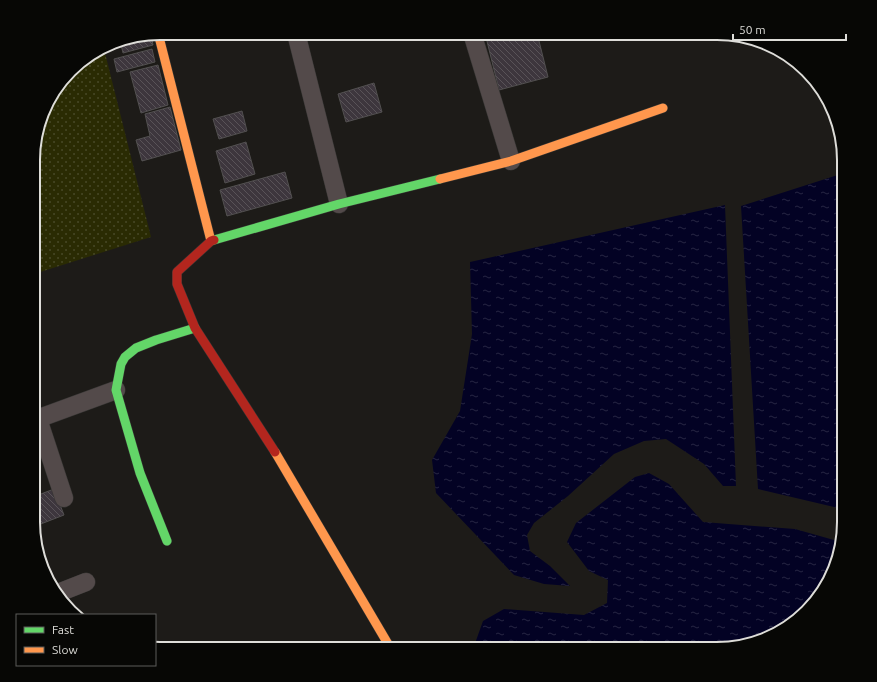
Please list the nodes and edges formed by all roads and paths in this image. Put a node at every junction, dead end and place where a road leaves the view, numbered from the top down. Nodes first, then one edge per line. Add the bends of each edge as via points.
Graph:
1 (160, 40) edge
2 (298, 40) edge
3 (474, 40) edge
4 (663, 108) dead end
5 (511, 161) junction
6 (339, 204) junction
7 (211, 241) junction
8 (195, 328) junction
9 (116, 390) junction
10 (64, 498) dead end
11 (167, 541) dead end
12 (86, 582) dead end
13 (62, 591) edge
14 (387, 642) edge

1 - 7 street
2 - 6 street
3 - 5 street
4 - 5 street
5 - 6 street
6 - 7 street
7 - 8 street via 177,272 177,284
8 - 9 street via 136,348 121,364
8 - 14 street via 280,460
9 - 10 street via 45,416 41,420 40,425
9 - 11 street via 140,473
12 - 13 street

